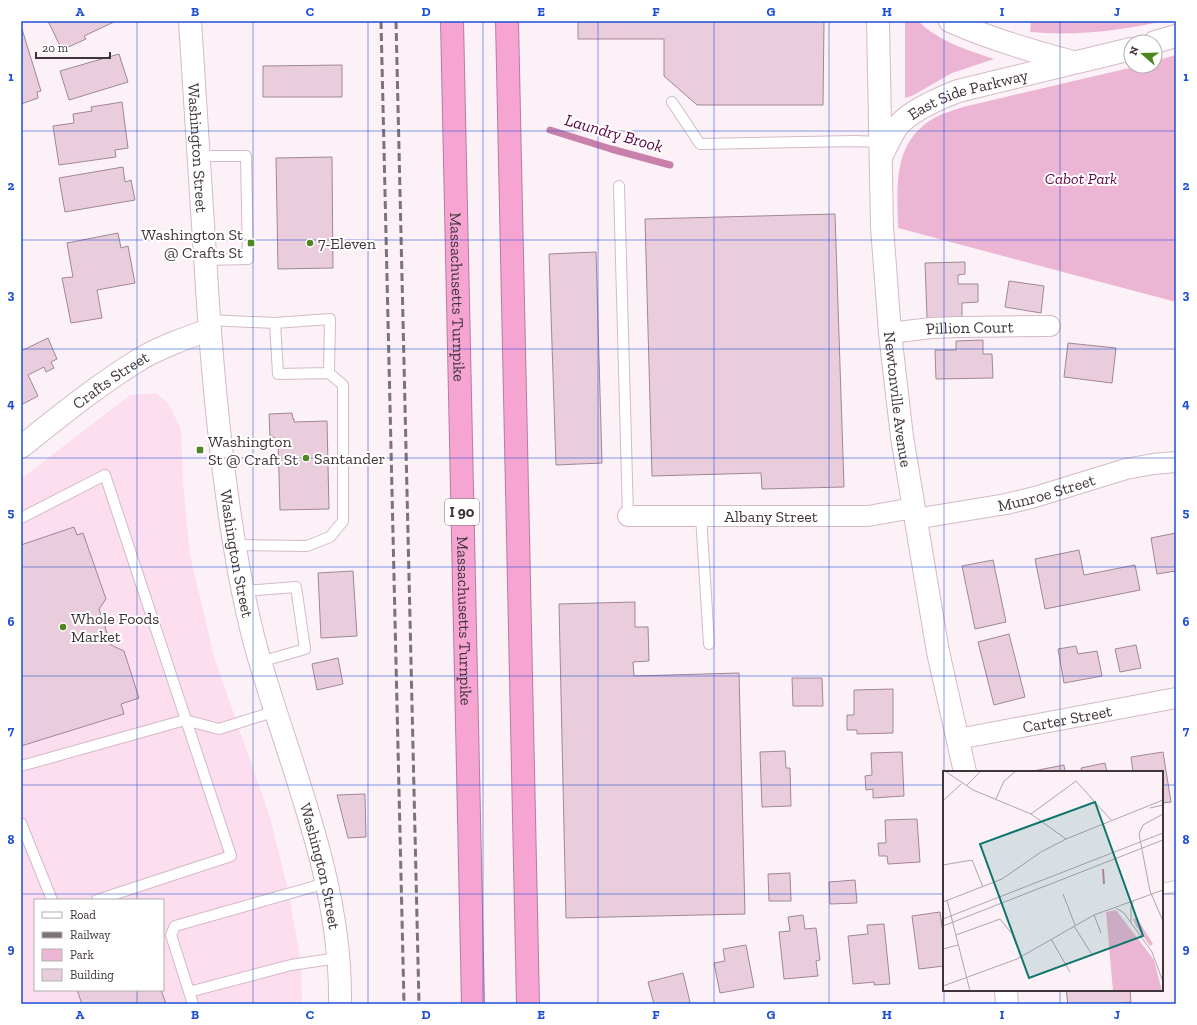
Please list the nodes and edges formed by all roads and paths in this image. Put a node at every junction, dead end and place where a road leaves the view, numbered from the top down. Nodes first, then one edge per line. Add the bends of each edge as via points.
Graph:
1 (190, 21) edge
2 (452, 21) edge
3 (507, 21) edge
4 (878, 21) edge
5 (950, 21) edge
6 (1176, 36) edge
7 (1163, 40) edge
8 (1123, 52) edge
9 (1076, 63) junction
10 (672, 102) dead end
11 (881, 150) junction
12 (198, 156) junction
13 (619, 186) dead end
14 (205, 260) junction
15 (275, 323) junction
16 (209, 325) junction
17 (1050, 326) dead end
18 (890, 333) junction
19 (328, 373) junction
20 (21, 447) edge
21 (1176, 462) edge
22 (914, 514) junction
23 (628, 516) joint
24 (702, 516) junction
25 (21, 518) edge
26 (235, 545) junction
27 (243, 591) junction
28 (708, 644) dead end
29 (260, 662) junction
30 (1176, 698) edge
31 (276, 712) junction
32 (185, 720) junction
33 (958, 739) junction
34 (21, 766) edge
35 (965, 771) edge
36 (21, 823) edge
37 (326, 883) junction
38 (1176, 886) edge
39 (1163, 889) edge
40 (52, 899) edge
41 (101, 899) edge
42 (338, 958) junction
43 (1006, 991) edge
44 (189, 992) junction
45 (193, 1004) edge
46 (340, 1004) edge
47 (473, 1004) edge
48 (528, 1004) edge
49 (1007, 1004) edge

1 - 12 main road, Washington Street
2 - 47 highway, Massachusetts Turnpike / I 90
3 - 48 highway
4 - 11 main road, Newtonville Avenue
5 - 9 main road, East Side Parkway via 1001,41
6 - 7 main road
8 - 9 main road, East Side Parkway
9 - 11 main road, East Side Parkway via 958,91 936,100 914,112 898,126
10 - 11 lane via 700,144 855,141
11 - 18 main road, Newtonville Avenue via 882,227
12 - 14 main road, Washington Street
12 - 14 lane via 246,156 248,259
13 - 23 lane
14 - 16 main road, Washington Street
15 - 16 lane
15 - 19 lane via 278,374
15 - 19 lane via 330,319
16 - 20 main road, Crafts Street via 142,358 99,387
16 - 26 main road, Washington Street via 221,447
17 - 18 street, Pillion Court via 952,327
18 - 22 main road, Newtonville Avenue
19 - 26 lane via 343,385 343,521 330,537 307,546
21 - 22 street, Munroe Street via 1126,469 1006,504
22 - 24 street, Albany Street
22 - 33 main road, Newtonville Avenue via 938,652
23 - 24 street, Albany Street
24 - 28 lane
25 - 32 lane via 105,475
26 - 27 main road, Washington Street
27 - 29 main road, Washington Street
27 - 29 lane via 296,586 305,649
29 - 31 main road, Washington Street
30 - 33 street, Carter Street
31 - 32 lane via 219,729
31 - 37 main road, Washington Street via 318,846
32 - 34 lane
32 - 41 lane via 231,856
33 - 35 main road, Newtonville Avenue
36 - 40 lane
37 - 42 main road, Washington Street
37 - 44 lane via 175,926 171,935
38 - 39 lane
42 - 44 lane via 291,965
42 - 46 main road, Washington Street
43 - 49 main road
44 - 45 lane

